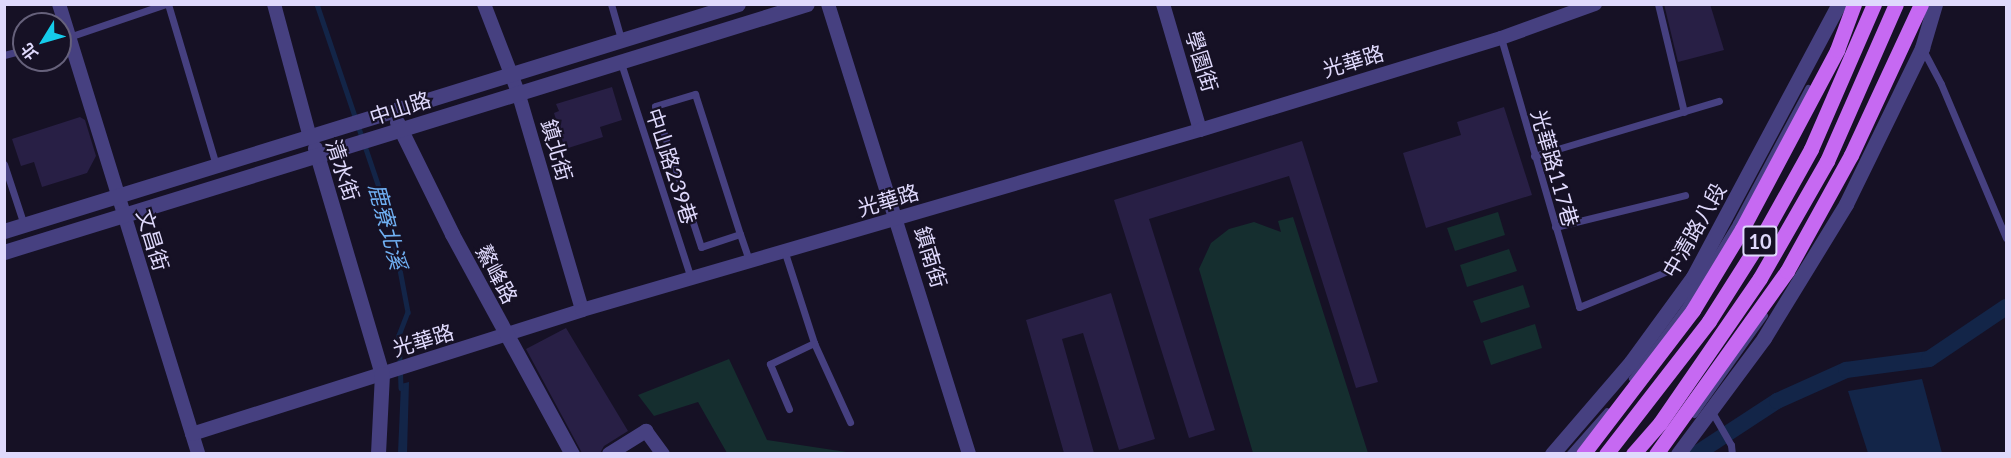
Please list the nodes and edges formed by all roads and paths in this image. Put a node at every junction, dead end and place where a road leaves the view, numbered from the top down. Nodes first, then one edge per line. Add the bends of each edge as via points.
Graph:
1 (167, 4) edge
2 (274, 4) edge
3 (484, 4) edge
4 (610, 4) edge
5 (738, 4) edge
6 (807, 4) edge
7 (828, 4) edge
8 (1163, 4) edge
9 (1595, 4) edge
10 (1658, 4) edge
11 (1839, 4) edge
12 (1847, 4) edge
13 (1854, 4) edge
14 (1874, 4) edge
15 (1896, 4) edge
16 (1921, 4) edge
17 (1929, 4) edge
18 (1935, 4) edge
19 (72, 36) edge
20 (1501, 38) junction
21 (621, 41) junction
22 (1922, 48) junction
23 (72, 62) edge
24 (621, 63) junction
25 (509, 75) junction
26 (519, 92) junction
27 (1719, 101) dead end
28 (393, 110) junction
29 (1684, 112) junction
30 (399, 130) junction
31 (1200, 130) junction
32 (310, 137) junction
33 (318, 156) junction
34 (1534, 156) junction
35 (4, 164) edge
36 (216, 165) junction
37 (118, 195) junction
38 (1685, 195) dead end
39 (123, 215) junction
40 (897, 218) junction
41 (24, 225) junction
42 (1554, 227) junction
43 (4, 231) edge
44 (741, 234) junction
45 (2007, 238) edge
46 (4, 252) edge
47 (785, 253) junction
48 (750, 263) junction
49 (1670, 270) dead end
50 (691, 279) junction
51 (582, 310) junction
52 (507, 336) junction
53 (814, 343) junction
54 (382, 374) junction
55 (789, 409) dead end
56 (1712, 412) junction
57 (850, 422) dead end
58 (192, 434) junction
59 (198, 453) edge
60 (378, 453) edge
61 (572, 453) edge
62 (609, 453) edge
63 (663, 453) edge
64 (969, 453) edge
65 (1552, 453) edge
66 (1569, 453) edge
67 (1583, 453) edge
68 (1606, 453) edge
69 (1633, 453) edge
70 (1656, 453) edge
71 (1662, 453) edge
72 (1678, 453) edge
73 (1732, 453) edge

1 - 19 lane
1 - 36 lane
2 - 32 street, 清水街
3 - 25 street, 鎮北街
4 - 21 lane
5 - 21 street, 中山路
6 - 24 street, 中山路
7 - 40 street, 鎮南街
8 - 31 street, 學園街
9 - 20 street, 光華路
10 - 29 lane
11 - 65 street, 中清路八段 via 1693,277 1631,362
12 - 66 lane via 1826,55 1701,280 1608,410
13 - 67 main road via 1837,50 1736,239 1687,319
14 - 68 main road, 10 via 1811,149 1761,239 1709,321
15 - 69 main road, 10 via 1827,161 1760,278 1692,378
16 - 70 main road via 1851,155 1787,271
17 - 71 lane via 1857,157 1792,272 1720,380
18 - 22 street
20 - 31 street, 光華路
20 - 34 lane, 光華路117巷
21 - 25 street, 中山路
22 - 45 lane
22 - 56 street via 1846,204 1764,338
23 - 37 street, 文昌街
24 - 26 street, 中山路
24 - 50 lane, 中山路239巷
25 - 26 street, 鎮北街
25 - 28 street, 中山路
26 - 30 street, 中山路
26 - 51 street, 鎮北街
27 - 29 lane
28 - 30 street, 鰲峰路
28 - 32 street, 中山路
29 - 34 lane
30 - 33 street, 中山路
30 - 52 street, 鰲峰路
31 - 40 street, 光華路
32 - 33 street, 清水街
32 - 36 street, 中山路
33 - 39 street, 中山路
33 - 54 street, 清水街
34 - 42 lane, 光華路117巷
35 - 41 lane
36 - 37 street, 中山路
37 - 39 street, 文昌街
37 - 41 street, 中山路
38 - 42 lane
39 - 46 street, 中山路
39 - 58 street, 文昌街
40 - 47 street, 光華路
40 - 64 street, 鎮南街
41 - 43 street, 中山路
42 - 49 lane, 光華路117巷 via 1579,307
44 - 44 lane via 695,94 655,106 701,247
44 - 48 lane
47 - 48 street, 光華路
47 - 53 lane
48 - 50 street, 光華路
50 - 51 street, 光華路
51 - 52 street, 光華路
52 - 54 street, 光華路
52 - 61 street, 鰲峰路
53 - 55 lane via 770,364
53 - 57 lane
54 - 58 street, 光華路
54 - 60 street, 清水街
56 - 72 street
56 - 73 lane
58 - 59 street, 文昌街
62 - 63 street via 646,431

